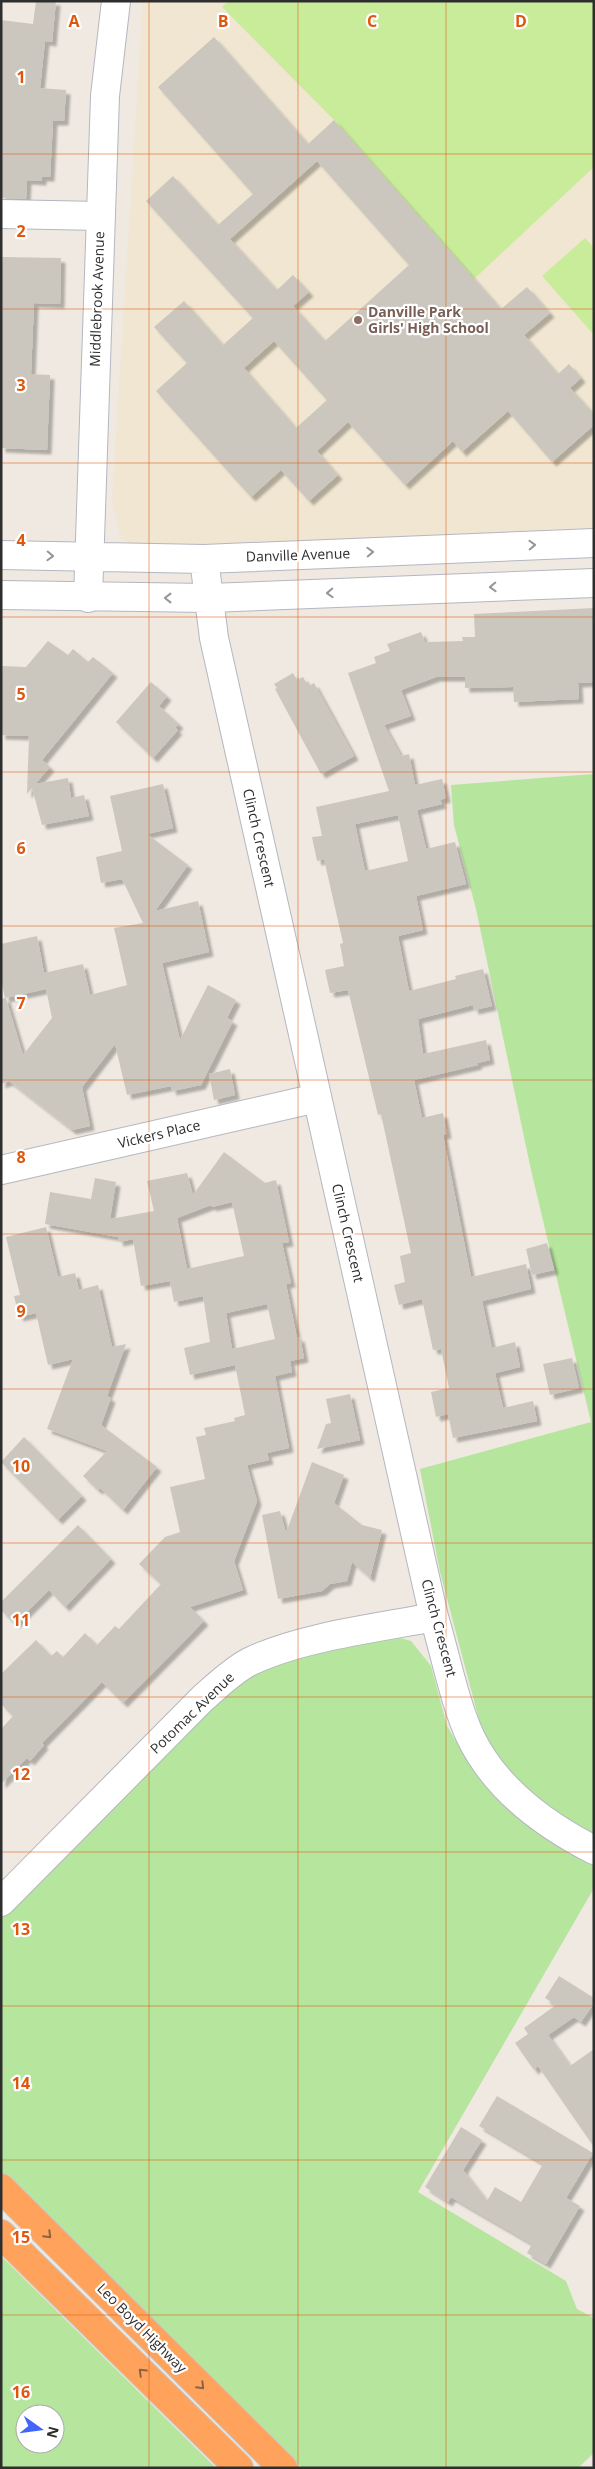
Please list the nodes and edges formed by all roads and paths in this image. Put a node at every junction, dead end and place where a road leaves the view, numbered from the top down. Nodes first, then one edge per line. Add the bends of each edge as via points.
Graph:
1 (116, 1) edge
2 (1, 214) edge
3 (100, 216) junction
4 (594, 543) edge
5 (1, 555) edge
6 (90, 557) junction
7 (204, 560) junction
8 (594, 583) edge
9 (1, 596) edge
10 (88, 598) junction
11 (209, 598) junction
12 (317, 1098) junction
13 (1, 1170) edge
14 (434, 1617) junction
15 (594, 1850) edge
16 (1, 1902) edge
17 (1, 2188) edge
18 (1, 2234) edge
19 (239, 2468) edge
20 (283, 2468) edge

1 - 3 street, Middlebrook Avenue via 105,96
2 - 3 street
3 - 6 street, Middlebrook Avenue
7 -> 4 street, Danville Avenue
5 -> 6 street, Danville Avenue
6 - 7 street, Danville Avenue
6 - 10 street, Middlebrook Avenue
7 - 11 street, Clinch Crescent
8 -> 11 street
9 - 10 street
11 -> 10 street
11 - 12 street, Clinch Crescent via 214,638
12 - 13 street, Vickers Place
12 - 14 street, Clinch Crescent
14 - 15 street, Clinch Crescent via 471,1738 490,1768 533,1812 562,1834
14 - 16 street, Potomac Avenue via 297,1644 233,1672 203,1698
17 -> 20 highway, Leo Boyd Highway
19 -> 18 highway

